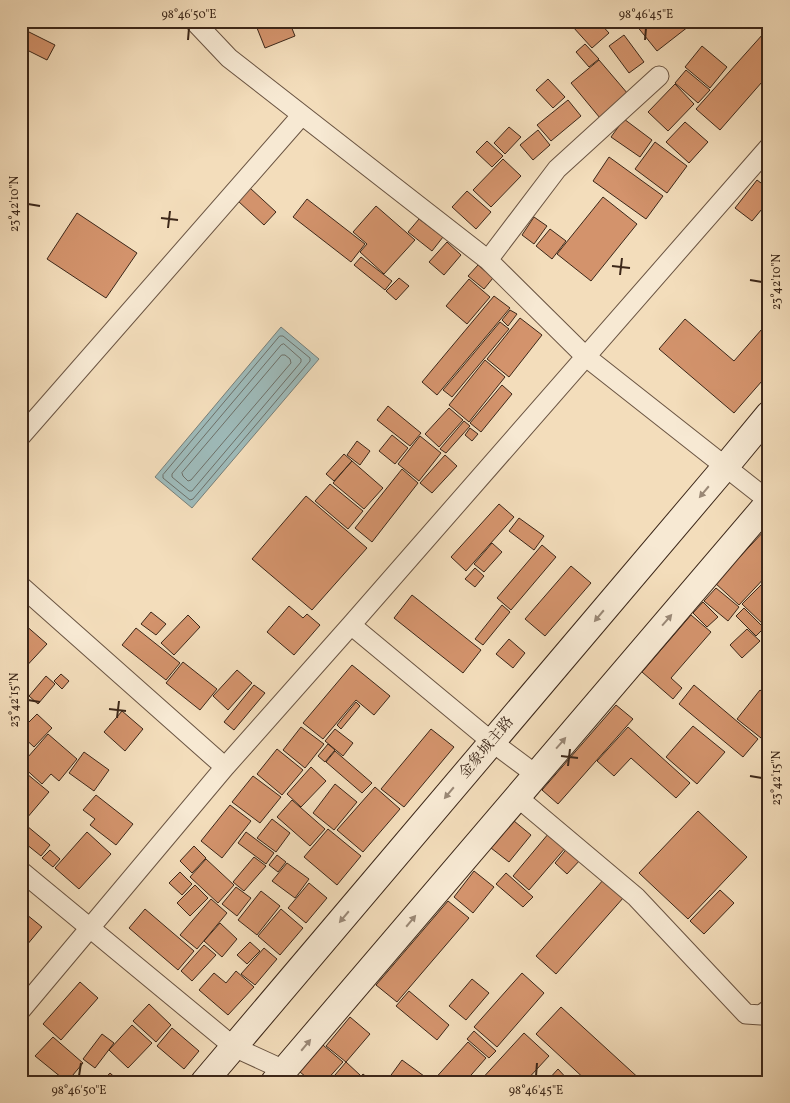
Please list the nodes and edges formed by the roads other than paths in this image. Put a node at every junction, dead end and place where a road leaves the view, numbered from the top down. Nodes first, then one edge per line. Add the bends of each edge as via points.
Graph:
1 (194, 21) edge
2 (659, 76) dead end
3 (301, 116) junction
4 (769, 147) edge
5 (488, 260) junction
6 (585, 356) junction
7 (769, 414) edge
8 (21, 436) edge
9 (726, 466) junction
10 (769, 501) edge
11 (21, 586) edge
12 (351, 625) junction
13 (492, 742) junction
14 (225, 767) junction
15 (535, 774) junction
16 (516, 796) junction
17 (21, 871) edge
18 (90, 927) junction
19 (769, 1009) edge
20 (21, 1010) edge
21 (234, 1047) junction
22 (279, 1076) edge
23 (204, 1082) edge

1 - 3 street via 229,58
2 - 5 street via 557,169
3 - 5 street
3 - 8 street
4 - 6 street
5 - 6 street
6 - 9 street
6 - 12 street
7 - 9 main road, 金象城主路
9 - 10 street
9 -> 13 main road, 金象城主路
15 -> 10 main road
11 - 14 street
12 - 13 street
12 - 14 street
13 - 15 street
13 -> 21 main road, 金象城主路
14 - 18 street
15 - 16 main road
16 - 19 street via 636,897 746,1014 762,1015
22 -> 16 main road
17 - 18 street
18 - 20 street
18 - 21 street
21 - 22 street
21 - 23 main road, 金象城主路

